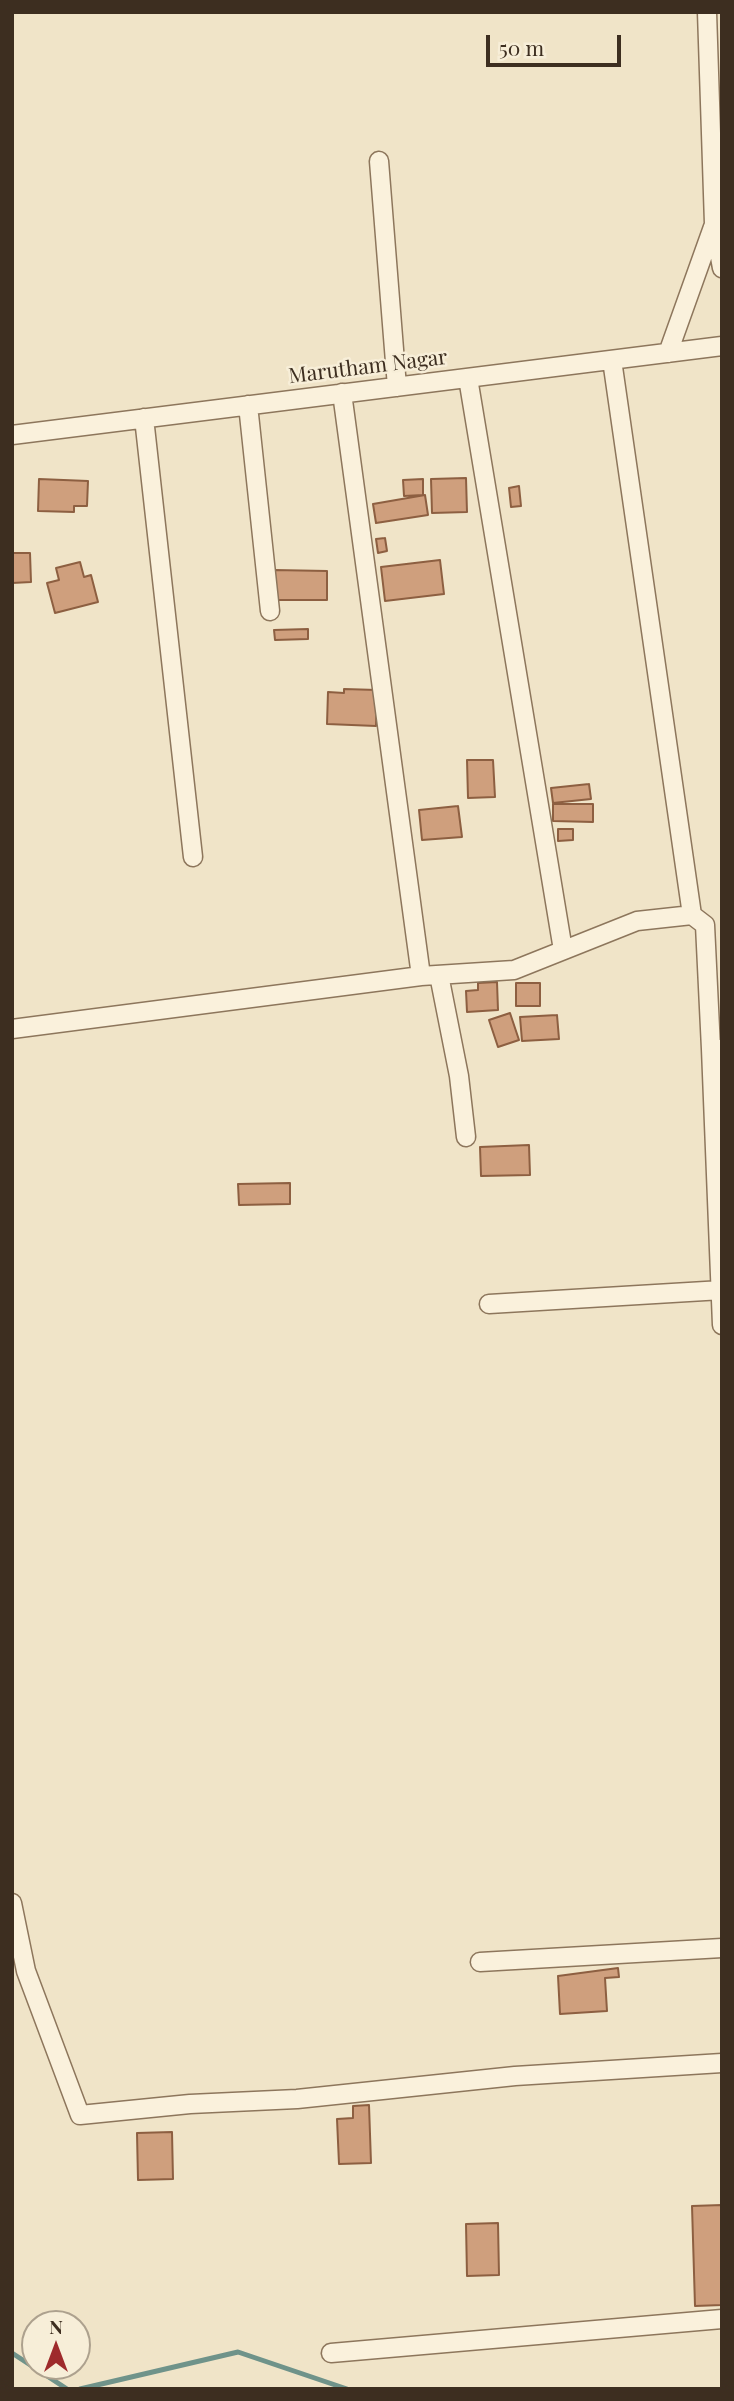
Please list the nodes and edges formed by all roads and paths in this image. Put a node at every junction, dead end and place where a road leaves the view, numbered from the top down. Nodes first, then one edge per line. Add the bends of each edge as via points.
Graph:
1 (707, 12) edge
2 (716, 103) edge
3 (379, 161) dead end
4 (714, 224) junction
5 (722, 268) edge
6 (722, 346) edge
7 (668, 353) junction
8 (612, 360) junction
9 (468, 378) junction
10 (397, 387) junction
11 (342, 393) junction
12 (248, 405) junction
13 (144, 418) junction
14 (16, 434) edge
15 (270, 611) dead end
16 (193, 857) dead end
17 (692, 915) junction
18 (563, 950) junction
19 (430, 975) junction
20 (12, 1029) edge
21 (717, 1049) edge
22 (466, 1137) dead end
23 (718, 1168) edge
24 (721, 1290) edge
25 (489, 1304) dead end
26 (722, 1325) edge
27 (12, 1903) edge
28 (722, 1948) edge
29 (480, 1962) dead end
30 (722, 2063) edge
31 (722, 2319) edge
32 (331, 2353) dead end

1 - 2 street
2 - 4 street
3 - 10 street
4 - 5 street
4 - 7 street
6 - 7 street, Marutham Nagar
7 - 8 street, Marutham Nagar
8 - 9 street, Marutham Nagar
8 - 17 street
9 - 10 street, Marutham Nagar
9 - 18 street
10 - 11 street, Marutham Nagar
11 - 12 street, Marutham Nagar
11 - 19 street
12 - 13 street, Marutham Nagar
12 - 15 street
13 - 14 street, Marutham Nagar
13 - 16 street
17 - 18 street via 636,921
17 - 21 street via 705,925
18 - 19 street via 514,970
19 - 20 street
19 - 22 street via 460,1076
21 - 23 street
23 - 24 street
24 - 25 street
24 - 26 street
27 - 30 street via 26,1971 80,2115 515,2076
28 - 29 street
31 - 32 street

